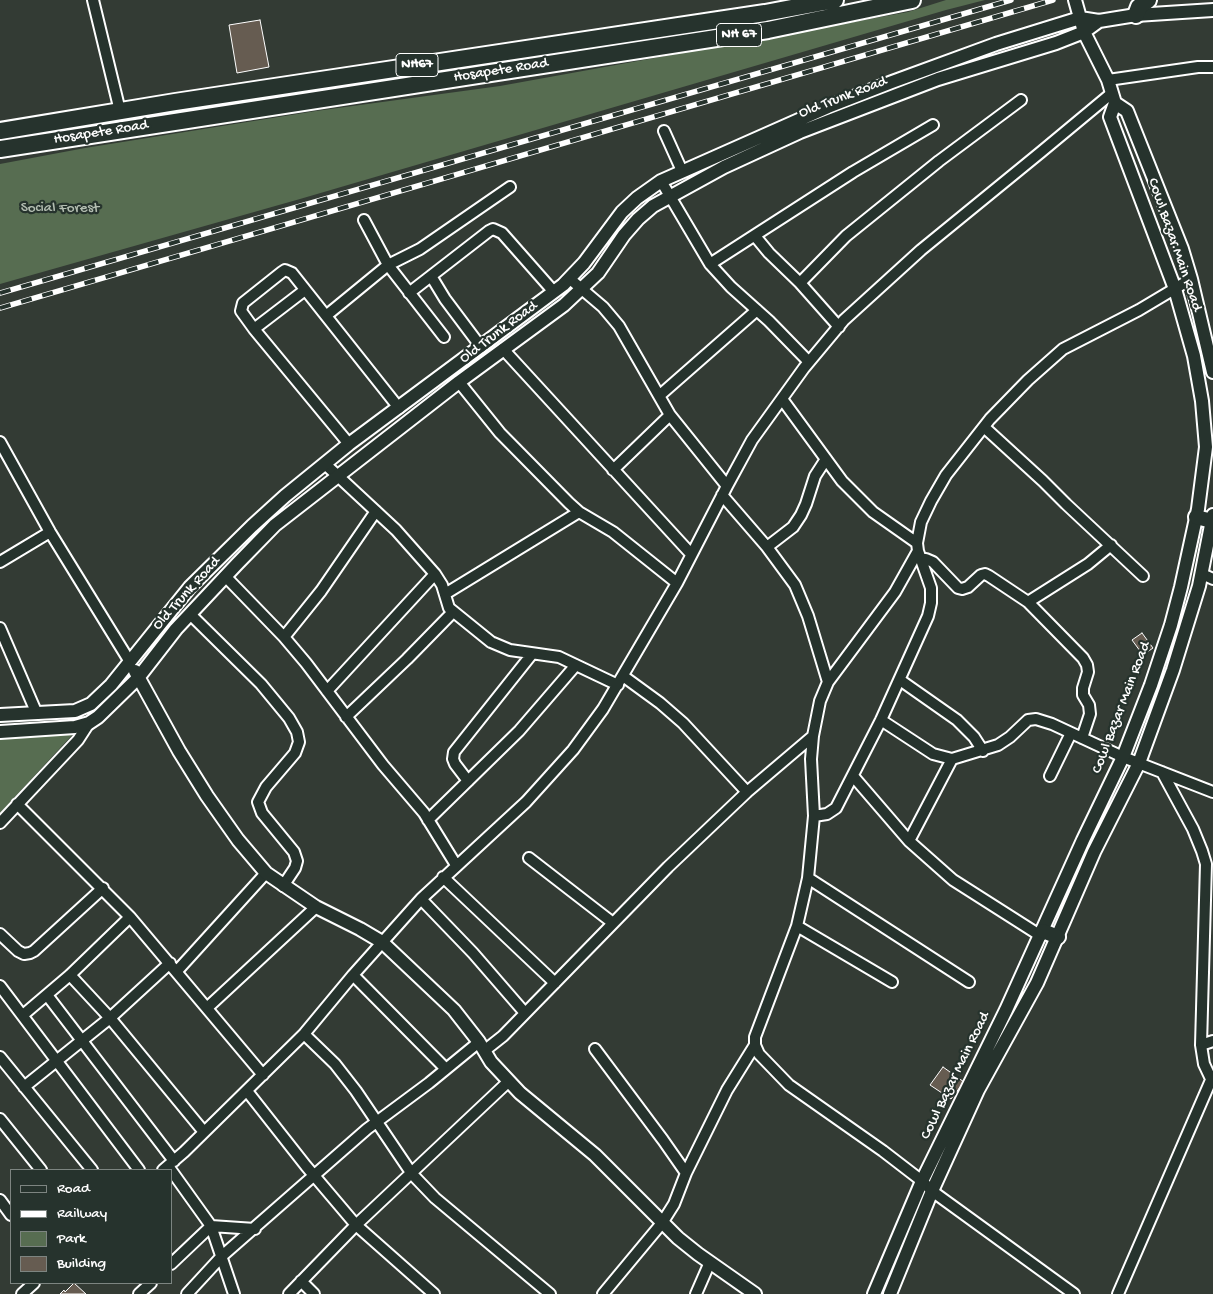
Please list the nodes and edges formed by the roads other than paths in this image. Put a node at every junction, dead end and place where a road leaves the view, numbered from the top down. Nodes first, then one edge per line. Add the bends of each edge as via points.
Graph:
1 (93, 0) edge
2 (835, 0) edge
3 (912, 0) edge
4 (1075, 0) edge
5 (1148, 0) edge
6 (1213, 10) edge
7 (1136, 15) junction
8 (1080, 18) junction
9 (1099, 21) junction
10 (1078, 34) junction
11 (564, 62) joint
12 (1213, 67) edge
13 (1112, 92) junction
14 (1021, 100) dead end
15 (120, 111) junction
16 (933, 125) dead end
17 (0, 131) edge
18 (664, 131) dead end
19 (0, 148) edge
20 (682, 171) junction
21 (661, 181) junction
22 (510, 188) dead end
23 (670, 196) junction
24 (364, 220) dead end
25 (755, 236) junction
26 (710, 264) junction
27 (388, 265) junction
28 (431, 276) junction
29 (570, 279) junction
30 (1191, 279) junction
31 (800, 283) junction
32 (582, 289) junction
33 (1175, 289) junction
34 (305, 290) junction
35 (554, 292) junction
36 (409, 293) junction
37 (757, 310) junction
38 (327, 315) junction
39 (839, 327) junction
40 (254, 329) junction
41 (444, 337) dead end
42 (481, 347) junction
43 (503, 349) junction
44 (810, 362) junction
45 (1213, 372) edge
46 (459, 382) junction
47 (659, 396) junction
48 (782, 399) junction
49 (399, 408) junction
50 (670, 415) junction
51 (984, 427) junction
52 (0, 442) edge
53 (349, 444) junction
54 (826, 459) junction
55 (325, 464) junction
56 (613, 470) junction
57 (338, 477) junction
58 (724, 491) junction
59 (376, 511) junction
60 (579, 512) junction
61 (1196, 517) junction
62 (1212, 518) edge
63 (50, 532) junction
64 (1111, 545) junction
65 (767, 547) junction
66 (918, 551) junction
67 (691, 554) junction
68 (0, 562) edge
69 (434, 574) junction
70 (225, 576) junction
71 (1144, 576) dead end
72 (1207, 576) edge
73 (677, 584) junction
74 (445, 594) junction
75 (1028, 602) junction
76 (453, 612) junction
77 (190, 614) junction
78 (0, 628) edge
79 (284, 637) junction
80 (532, 654) junction
81 (130, 662) junction
82 (576, 665) junction
83 (138, 678) junction
84 (621, 680) junction
85 (900, 680) junction
86 (828, 682) junction
87 (327, 691) junction
88 (37, 714) junction
89 (0, 715) edge
90 (346, 717) junction
91 (881, 720) junction
92 (89, 723) junction
93 (0, 732) edge
94 (1071, 733) junction
95 (813, 736) junction
96 (1082, 738) junction
97 (983, 750) junction
98 (1123, 757) junction
99 (952, 759) junction
100 (1139, 763) junction
101 (1162, 772) junction
102 (853, 776) junction
103 (1050, 776) dead end
104 (468, 781) junction
105 (747, 792) junction
106 (1213, 792) edge
107 (17, 804) junction
108 (814, 816) junction
109 (428, 820) junction
110 (0, 823) edge
111 (910, 841) junction
112 (529, 858) dead end
113 (456, 865) junction
114 (266, 873) junction
115 (443, 877) junction
116 (808, 878) junction
117 (283, 886) junction
118 (103, 888) junction
119 (421, 899) junction
120 (316, 907) junction
121 (130, 917) junction
122 (613, 923) junction
123 (797, 926) junction
124 (0, 934) edge
125 (1042, 934) junction
126 (1058, 937) junction
127 (1208, 941) edge
128 (382, 942) junction
129 (173, 967) junction
130 (70, 975) junction
131 (353, 975) junction
132 (892, 982) dead end
133 (969, 982) dead end
134 (555, 983) junction
135 (0, 986) edge
136 (47, 995) junction
137 (207, 1008) junction
138 (525, 1013) junction
139 (23, 1015) junction
140 (110, 1018) junction
141 (304, 1034) junction
142 (82, 1041) junction
143 (1213, 1041) edge
144 (755, 1045) junction
145 (1201, 1045) junction
146 (481, 1047) junction
147 (595, 1049) dead end
148 (0, 1057) edge
149 (57, 1061) junction
150 (446, 1069) junction
151 (262, 1075) junction
152 (508, 1081) junction
153 (1212, 1081) edge
154 (24, 1086) junction
155 (247, 1091) junction
156 (0, 1119) edge
157 (377, 1121) junction
158 (204, 1132) junction
159 (168, 1166) edge
160 (40, 1169) edge
161 (91, 1169) edge
162 (138, 1169) edge
163 (172, 1172) edge
164 (686, 1173) junction
165 (412, 1174) junction
166 (314, 1175) junction
167 (922, 1181) junction
168 (932, 1191) junction
169 (0, 1200) edge
170 (10, 1214) edge
171 (662, 1223) junction
172 (356, 1225) junction
173 (211, 1226) junction
174 (254, 1229) junction
175 (222, 1256) junction
176 (710, 1262) junction
177 (172, 1263) edge
178 (301, 1281) junction
179 (33, 1284) edge
180 (150, 1284) edge
181 (750, 1292) edge
182 (22, 1294) edge
183 (139, 1294) edge
184 (187, 1294) edge
185 (234, 1294) edge
186 (289, 1294) edge
187 (314, 1294) edge
188 (434, 1294) edge
189 (550, 1294) edge
190 (603, 1294) edge
191 (696, 1294) edge
192 (874, 1294) edge
193 (890, 1294) edge
194 (1074, 1294) edge
195 (1118, 1294) edge

1 - 15 street
2 - 15 highway, Hosapete Road / NH67 via 765,14
3 - 11 highway, Hosapete Road / NH 67 via 768,30
4 - 8 street
5 - 7 highway via 1139,7
6 - 7 street
7 - 9 street
8 - 9 street, Old Trunk Road
8 - 10 street
8 - 20 street, Old Trunk Road via 996,44 884,85
9 - 10 street, Old Trunk Road
10 - 13 street
10 - 23 street, Old Trunk Road via 938,79 800,132
11 - 19 highway, Hosapete Road / NH67
12 - 13 street via 1198,67
13 - 30 street via 1127,111
13 - 33 street, Cowl Bazar Main Road via 1110,116
13 - 39 street via 921,250
14 - 31 street via 846,236
15 - 17 highway, Hosapete Road / NH67
16 - 25 street
18 - 20 street
20 - 21 street, Old Trunk Road
21 - 23 street
21 - 29 street, Old Trunk Road via 616,218
22 - 27 street via 420,249
23 - 26 street
23 - 32 street, Old Trunk Road via 638,219
24 - 27 street
25 - 26 street
25 - 31 street
26 - 37 street
27 - 36 street
27 - 38 street
28 - 35 street via 489,231 498,230
28 - 36 street
28 - 42 street
29 - 32 street
29 - 35 street, Old Trunk Road
30 - 33 street
30 - 45 street
31 - 39 street
32 - 43 street, Old Trunk Road
32 - 47 street via 619,326
33 - 51 street via 1063,349 1028,380
33 - 61 street, Cowl Bazar Main Road via 1194,356 1203,410 1206,446
34 - 38 street
34 - 40 street
34 - 40 street via 292,273 282,272 242,307 241,311
35 - 42 street, Old Trunk Road
36 - 41 street
37 - 44 street
37 - 47 street
38 - 49 street
39 - 44 street
40 - 53 street
42 - 49 street, Old Trunk Road
43 - 46 street, Old Trunk Road
43 - 56 street
44 - 48 street
46 - 57 street, Old Trunk Road
46 - 60 street via 500,433
47 - 50 street
48 - 54 street
48 - 58 street via 752,440
49 - 53 street, Old Trunk Road
50 - 56 street
50 - 58 street
51 - 64 street
51 - 66 street via 936,492 921,522
52 - 63 street
53 - 55 street, Old Trunk Road
54 - 65 street via 815,476 801,516 793,527
54 - 66 street via 842,481 873,512
55 - 57 street
55 - 81 street, Old Trunk Road via 285,496 207,569 168,612
56 - 67 street
57 - 59 street
57 - 70 street, Old Trunk Road via 275,525
58 - 65 street
58 - 67 street
59 - 69 street
59 - 79 street via 321,591
60 - 73 street via 612,532
60 - 74 street
61 - 62 main road
61 - 98 street, Cowl Bazar Main Road via 1171,626
62 - 72 street
63 - 68 street
63 - 81 street
64 - 71 street
64 - 75 street via 1088,564
65 - 86 street via 795,584
66 - 75 street via 958,588 968,587 985,574
66 - 85 street via 931,588 931,603
66 - 86 street via 886,604
67 - 73 street
69 - 74 street
69 - 87 street
70 - 77 street, Old Trunk Road
70 - 79 street
72 - 100 street
73 - 84 street
74 - 76 street via 448,608
75 - 96 street via 1087,665 1082,688 1090,714
76 - 80 street via 491,642
76 - 90 street
77 - 83 street, Old Trunk Road
77 - 117 street via 261,684 297,732 299,742 295,753 266,787 258,802 262,813 297,860
78 - 88 street
79 - 87 street
80 - 82 street via 558,657
80 - 104 street via 454,752 455,764
81 - 83 street
81 - 88 street, Old Trunk Road via 91,704 75,711
82 - 84 street
82 - 104 street via 519,731
83 - 92 street, Old Trunk Road
83 - 114 street via 207,796
84 - 105 street via 660,703 683,723
84 - 113 street via 573,750 526,802
85 - 91 street
85 - 97 street via 957,720
86 - 95 street via 820,701
87 - 90 street
88 - 89 street, Old Trunk Road
90 - 109 street
91 - 99 street via 933,754
91 - 102 street
92 - 93 street
92 - 107 street via 78,740
94 - 96 street
94 - 97 street via 1036,719 1028,720 998,745
94 - 103 street
95 - 105 street
95 - 108 street
96 - 98 street
97 - 99 street
98 - 100 street
98 - 125 street, Cowl Bazar Main Road
99 - 111 street
100 - 101 street
100 - 126 street via 1094,852
101 - 106 street
101 - 127 street via 1193,829 1206,864
102 - 108 street via 836,808 827,814
102 - 111 street
104 - 109 street
105 - 122 street
107 - 110 street
107 - 118 street
108 - 116 street
109 - 113 street
111 - 125 street via 953,880
112 - 122 street
113 - 115 street
114 - 117 street
114 - 129 street
115 - 119 street
115 - 134 street
116 - 123 street
116 - 133 street
117 - 120 street
118 - 121 street
118 - 124 street via 30,953 18,951
119 - 128 street
119 - 138 street
120 - 128 street
120 - 137 street
121 - 129 street
121 - 130 street
122 - 134 street
123 - 132 street
123 - 144 street via 758,1028
125 - 126 main road
125 - 167 street, Cowl Bazar Main Road
126 - 168 street via 1037,983 978,1090
127 - 145 street
128 - 131 street
128 - 146 street via 454,1010
129 - 137 street
129 - 140 street
130 - 136 street
130 - 140 street
131 - 141 street
131 - 150 street
134 - 138 street
135 - 139 street
136 - 139 street
136 - 142 street
137 - 151 street
138 - 146 street via 503,1036
139 - 149 street
140 - 142 street
140 - 158 street
141 - 151 street
141 - 157 street via 335,1064
142 - 149 street
142 - 159 street
143 - 145 street
144 - 164 street via 727,1090
144 - 167 street via 759,1054 789,1085
145 - 153 street via 1204,1064
146 - 150 street
146 - 152 street
147 - 164 street
148 - 154 street
149 - 154 street
149 - 162 street
150 - 157 street
151 - 155 street
152 - 165 street
152 - 171 street via 595,1155
153 - 195 street
154 - 161 street
155 - 158 street
155 - 166 street
156 - 160 street
157 - 165 street
157 - 166 street
158 - 159 street
163 - 173 street
164 - 171 street via 674,1204
165 - 172 street
165 - 189 street via 435,1198
166 - 172 street
166 - 174 street
167 - 168 street
167 - 192 street, Cowl Bazar Main Road
168 - 193 street
168 - 194 street
169 - 170 street
171 - 176 street
171 - 190 street
172 - 178 street
172 - 188 street
173 - 174 street
173 - 175 street
173 - 177 street
174 - 175 street
175 - 184 street
175 - 185 street
176 - 181 street
176 - 191 street
178 - 186 street
178 - 187 street
179 - 182 street
180 - 183 street

